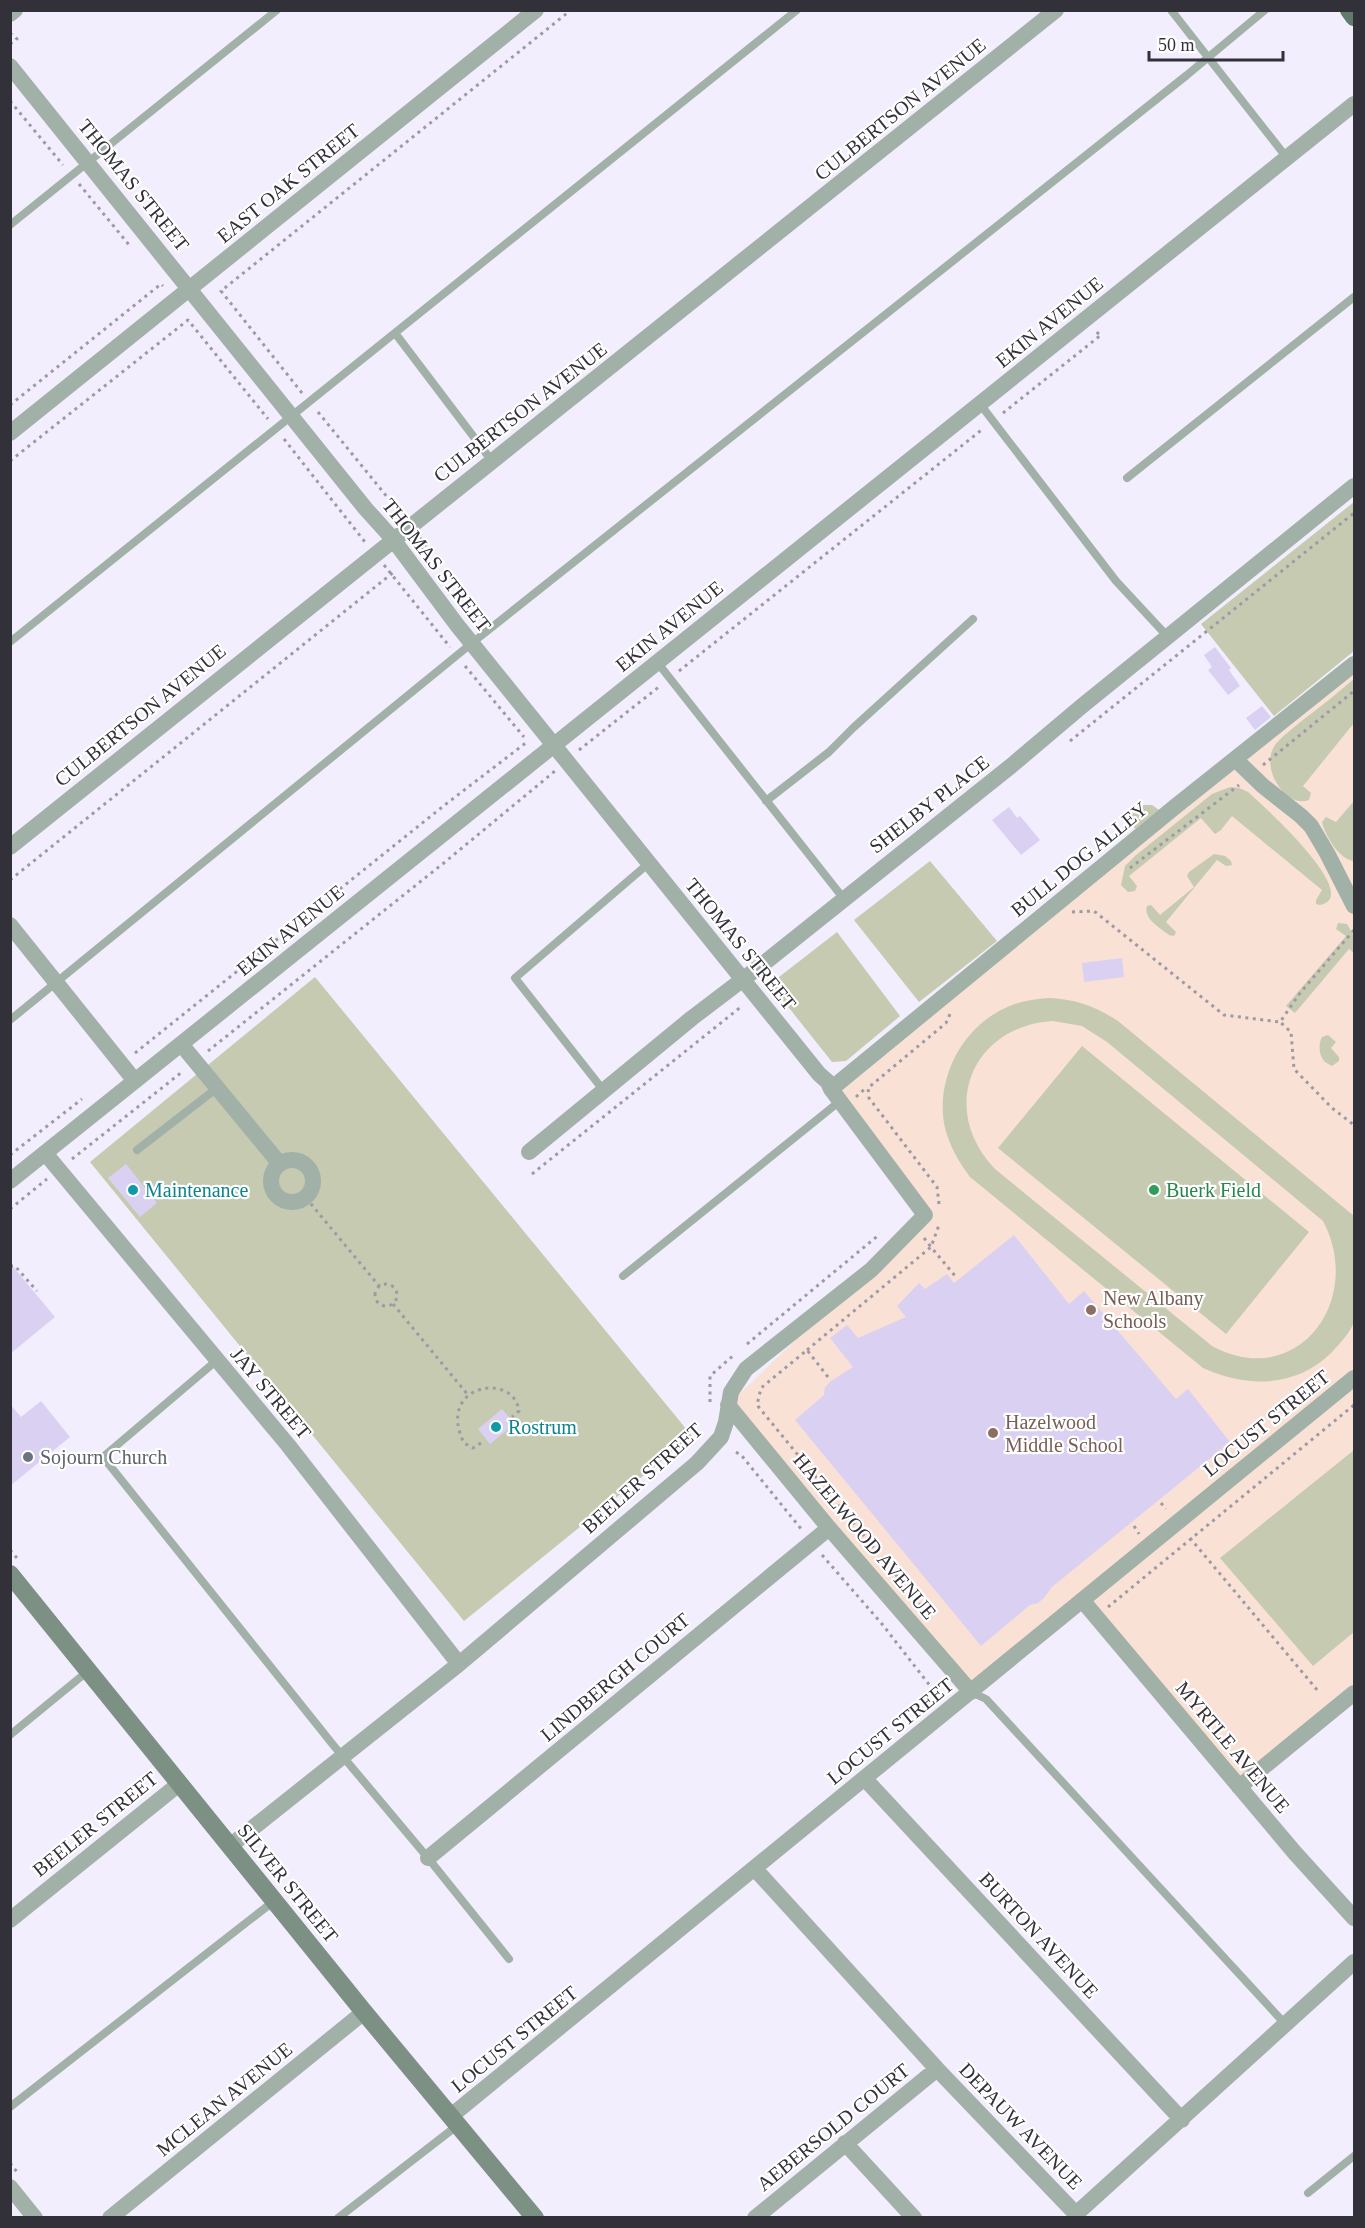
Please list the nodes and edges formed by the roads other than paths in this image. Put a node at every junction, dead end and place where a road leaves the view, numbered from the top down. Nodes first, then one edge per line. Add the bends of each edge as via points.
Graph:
1 (15, 10) edge
2 (277, 10) edge
3 (536, 10) edge
4 (797, 10) edge
5 (1056, 10) edge
6 (1171, 10) edge
7 (1265, 10) edge
8 (1349, 10) edge
9 (10, 14) edge
10 (1354, 17) edge
11 (1209, 57) junction
12 (10, 66) edge
13 (1354, 104) edge
14 (1287, 158) junction
15 (88, 162) junction
16 (10, 225) edge
17 (190, 288) junction
18 (1354, 297) edge
19 (395, 333) junction
20 (980, 404) junction
21 (292, 416) junction
22 (10, 433) edge
23 (492, 461) junction
24 (1126, 478) dead end
25 (1354, 486) edge
26 (392, 538) junction
27 (973, 619) dead end
28 (1168, 637) junction
29 (10, 642) edge
30 (472, 643) junction
31 (657, 662) junction
32 (1354, 664) edge
33 (554, 745) junction
34 (1235, 759) junction
35 (766, 801) junction
36 (10, 847) edge
37 (650, 863) junction
38 (844, 899) junction
39 (1354, 906) edge
40 (10, 925) edge
41 (742, 979) junction
42 (57, 983) junction
43 (10, 1020) edge
44 (181, 1044) junction
45 (135, 1081) junction
46 (217, 1088) junction
47 (604, 1092) junction
48 (836, 1095) junction
49 (138, 1150) dead end
50 (529, 1152) dead end
51 (45, 1153) junction
52 (280, 1164) junction
53 (10, 1181) edge
54 (623, 1275) dead end
55 (216, 1361) junction
56 (1354, 1378) edge
57 (728, 1405) junction
58 (829, 1528) junction
59 (10, 1574) edge
60 (1082, 1600) junction
61 (459, 1664) junction
62 (88, 1671) junction
63 (971, 1692) junction
64 (1354, 1693) edge
65 (10, 1735) edge
66 (342, 1757) junction
67 (865, 1779) junction
68 (178, 1784) junction
69 (1239, 1787) junction
70 (230, 1846) junction
71 (428, 1858) junction
72 (755, 1869) junction
73 (274, 1901) junction
74 (1354, 1918) edge
75 (10, 1920) edge
76 (509, 1959) dead end
77 (1354, 1962) edge
78 (364, 2012) junction
79 (1287, 2026) junction
80 (937, 2069) junction
81 (10, 2107) edge
82 (1182, 2120) junction
83 (455, 2121) junction
84 (845, 2143) junction
85 (1354, 2156) edge
86 (10, 2187) edge
87 (1308, 2193) dead end
88 (35, 2217) edge
89 (110, 2217) edge
90 (338, 2217) edge
91 (535, 2217) edge
92 (755, 2217) edge
93 (914, 2217) edge

1 - 9 street
2 - 15 lane
3 - 17 street, EAST OAK STREET
4 - 19 lane
5 - 23 street, CULBERTSON AVENUE
6 - 11 lane
7 - 11 lane
8 - 10 main road
11 - 14 lane
11 - 30 lane
12 - 15 street, THOMAS STREET
13 - 14 street, EKIN AVENUE
14 - 20 street, EKIN AVENUE
15 - 16 lane
15 - 17 street, THOMAS STREET
17 - 21 street, THOMAS STREET
17 - 22 street, EAST OAK STREET
18 - 24 lane
19 - 21 lane
19 - 23 lane
20 - 28 lane via 1116,581
20 - 31 street, EKIN AVENUE
21 - 26 street, THOMAS STREET
21 - 29 lane
23 - 26 street, CULBERTSON AVENUE
25 - 28 street, SHELBY PLACE
26 - 30 street, THOMAS STREET
26 - 36 street, CULBERTSON AVENUE
27 - 35 lane via 829,752
28 - 38 street, SHELBY PLACE
30 - 33 street, THOMAS STREET
30 - 42 lane
31 - 33 street, EKIN AVENUE
31 - 35 lane
32 - 34 street, BULL DOG ALLEY
33 - 37 street, THOMAS STREET
33 - 44 street, EKIN AVENUE
34 - 39 street via 1311,826
34 - 48 street, BULL DOG ALLEY
35 - 38 lane
37 - 41 street, THOMAS STREET
37 - 47 lane via 515,978
38 - 41 street, SHELBY PLACE
40 - 42 street
41 - 47 street, SHELBY PLACE
41 - 48 street, THOMAS STREET
42 - 43 lane
42 - 45 street
44 - 45 street, EKIN AVENUE
44 - 46 street
45 - 51 street, EKIN AVENUE
46 - 49 lane
46 - 52 street
47 - 50 street, SHELBY PLACE
48 - 54 lane
48 - 57 street, BEELER STREET via 925,1215 871,1270 746,1369 734,1386
51 - 53 street, EKIN AVENUE
51 - 55 street, JAY STREET
52 - 52 street via 292,1160 309,1168 313,1187 306,1198 293,1202 275,1194 272,1175
55 - 61 street, JAY STREET via 288,1445
55 - 66 lane via 103,1457
56 - 60 street, LOCUST STREET
57 - 58 street, HAZELWOOD AVENUE
57 - 61 street, BEELER STREET via 721,1437 697,1463
58 - 63 street, HAZELWOOD AVENUE
58 - 71 street, LINDBERGH COURT
59 - 62 main road, SILVER STREET
60 - 63 street, LOCUST STREET
60 - 69 street, MYRTLE AVENUE
61 - 66 street, BEELER STREET
62 - 65 lane
62 - 68 main road, SILVER STREET
63 - 67 street, LOCUST STREET
63 - 79 lane via 986,1699
64 - 69 street
66 - 70 street, BEELER STREET
66 - 71 lane
67 - 72 street, LOCUST STREET
67 - 82 street, BURTON AVENUE
68 - 70 main road, SILVER STREET
68 - 75 street, BEELER STREET
69 - 74 street, MYRTLE AVENUE
70 - 73 main road, SILVER STREET
71 - 76 lane
72 - 80 street, DEPAUW AVENUE
72 - 83 street, LOCUST STREET
73 - 78 main road, SILVER STREET
73 - 81 lane
77 - 79 street, DEPAUW AVENUE
78 - 83 main road, SILVER STREET
78 - 89 street, MCLEAN AVENUE
79 - 82 street, DEPAUW AVENUE
80 - 82 street, DEPAUW AVENUE via 1076,2214
80 - 84 street, AEBERSOLD COURT
83 - 90 lane
83 - 91 main road, SILVER STREET
84 - 92 street, AEBERSOLD COURT
84 - 93 street
85 - 87 lane
86 - 88 street

